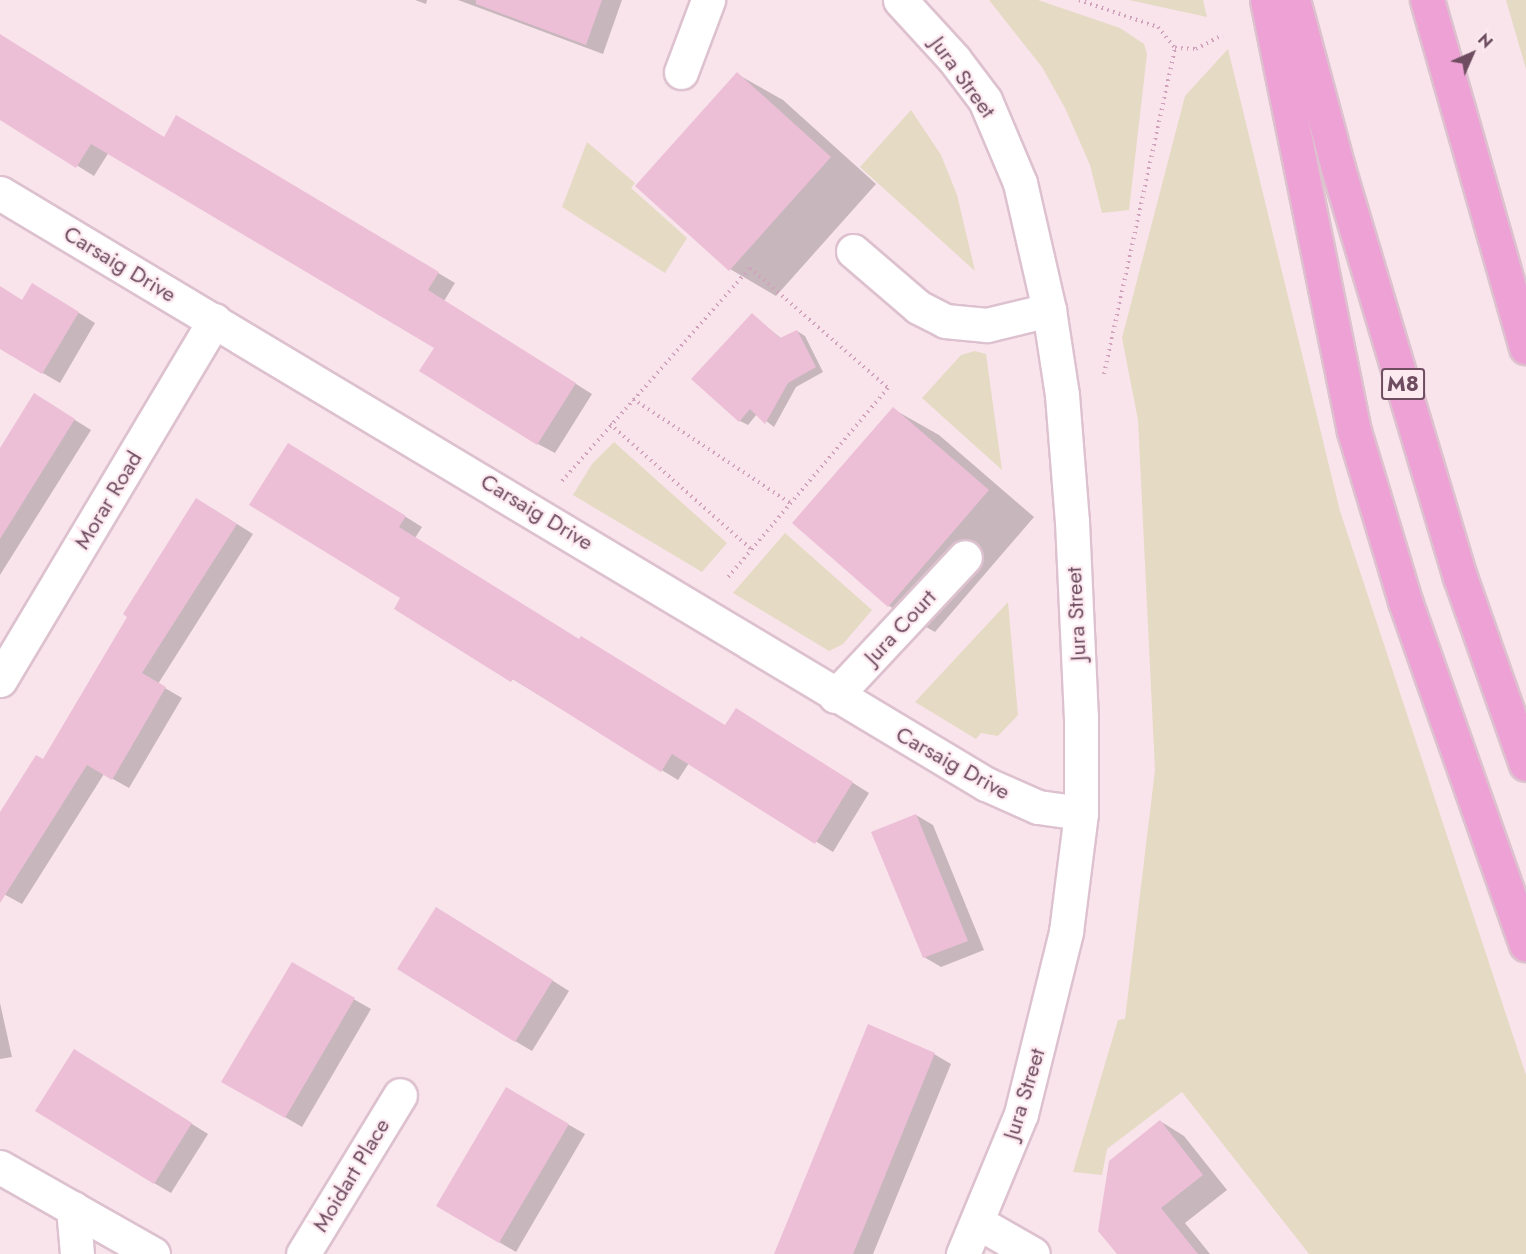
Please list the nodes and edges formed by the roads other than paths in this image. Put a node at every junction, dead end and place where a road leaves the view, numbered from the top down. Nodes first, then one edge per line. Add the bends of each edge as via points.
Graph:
1 (708, 0) edge
2 (900, 0) edge
3 (1267, 0) edge
4 (1293, 0) edge
5 (1427, 0) edge
6 (681, 72) dead end
7 (0, 193) edge
8 (853, 251) dead end
9 (1049, 310) junction
10 (215, 320) junction
11 (1526, 347) edge
12 (965, 557) dead end
13 (0, 680) edge
14 (835, 696) junction
15 (1526, 764) edge
16 (1080, 813) junction
17 (1526, 944) edge
18 (400, 1095) dead end
19 (0, 1167) edge
20 (73, 1208) junction
21 (979, 1223) junction
22 (77, 1254) edge
23 (153, 1254) edge
24 (303, 1254) edge
25 (963, 1254) edge
26 (1033, 1254) edge

1 - 6 street
2 - 9 street, Jura Street via 985,100 1009,149 1028,213
3 - 17 highway via 1354,431 1405,601
4 - 15 highway, M8 via 1460,577
5 - 11 highway
7 - 10 street, Carsaig Drive
8 - 9 street via 918,307 945,321 987,325
9 - 16 street, Jura Street via 1062,395 1072,521 1081,717
10 - 13 street, Morar Road
10 - 14 street, Carsaig Drive
12 - 14 street, Jura Court
14 - 16 street, Carsaig Drive via 986,784 1038,807
16 - 21 street, Jura Street via 1066,932 1048,1014 1021,1114
18 - 24 street, Moidart Place
19 - 20 street
20 - 22 street
20 - 23 street
21 - 25 street, Jura Street
21 - 26 street

